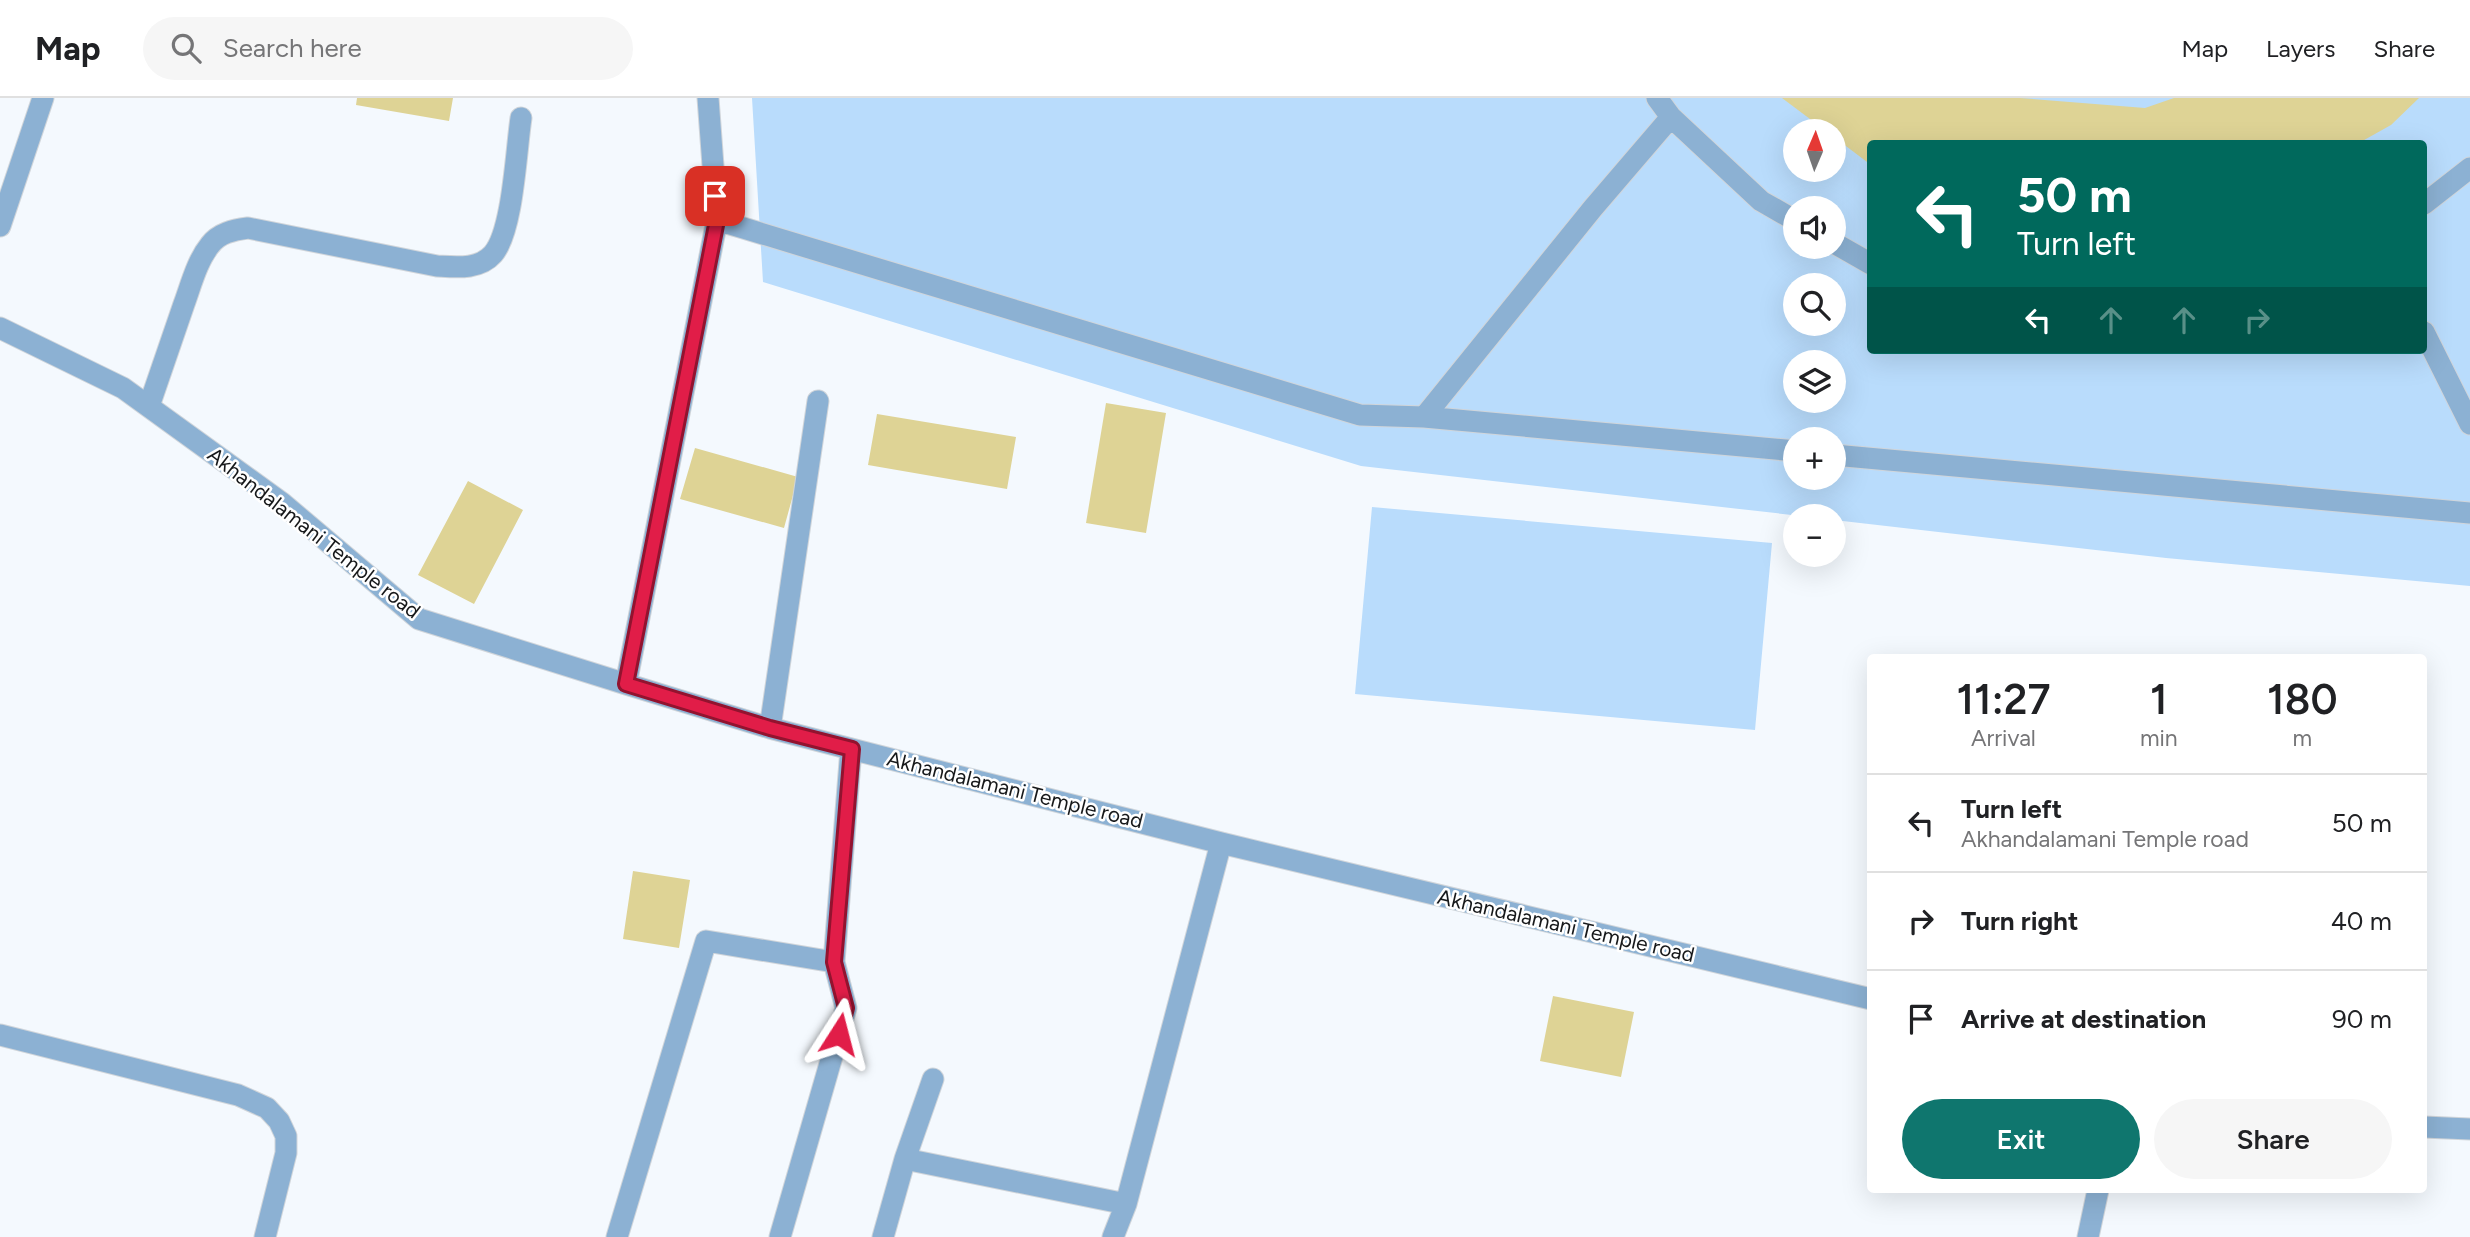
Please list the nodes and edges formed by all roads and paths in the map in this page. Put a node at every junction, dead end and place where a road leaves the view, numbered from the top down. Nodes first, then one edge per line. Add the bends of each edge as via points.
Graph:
1 (43, 98) edge
2 (708, 98) edge
3 (1657, 98) edge
4 (1671, 117) junction
5 (521, 118) dead end
6 (2470, 168) edge
7 (2427, 202) edge
8 (1783, 214) edge
9 (717, 220) junction
10 (0, 226) edge
11 (1846, 250) edge
12 (1867, 262) edge
13 (0, 328) edge
14 (2427, 338) edge
15 (818, 401) dead end
16 (149, 406) junction
17 (1423, 417) junction
18 (2470, 424) edge
19 (1783, 450) edge
20 (1846, 455) edge
21 (2470, 513) edge
22 (626, 684) junction
23 (770, 728) junction
24 (852, 749) junction
25 (1221, 843) junction
26 (834, 962) junction
27 (1867, 998) edge
28 (0, 1035) edge
29 (933, 1079) dead end
30 (2427, 1127) edge
31 (2470, 1129) edge
32 (905, 1159) junction
33 (2097, 1193) edge
34 (1126, 1204) junction
35 (265, 1237) edge
36 (617, 1237) edge
37 (780, 1237) edge
38 (883, 1237) edge
39 (1113, 1237) edge
40 (2088, 1237) edge

1 - 10 street
2 - 9 street
3 - 4 street
4 - 8 street via 1761,201
4 - 17 street
5 - 16 street via 506,231 492,256 478,264 437,266 248,228 219,236 203,256
6 - 7 street
9 - 17 street via 1360,415
9 - 22 street
11 - 12 street
13 - 16 street, Akhandalamani Temple road via 123,388
14 - 18 street
15 - 23 street
16 - 22 street, Akhandalamani Temple road via 282,503 419,619
17 - 19 street
20 - 21 street
22 - 23 street, Akhandalamani Temple road
23 - 24 street, Akhandalamani Temple road
24 - 25 street, Akhandalamani Temple road
24 - 26 street
25 - 27 street, Akhandalamani Temple road
25 - 34 street
26 - 36 street via 706,941
26 - 37 street via 846,1008
28 - 35 street via 238,1095 267,1108 286,1136 286,1153
29 - 32 street
30 - 31 street
32 - 34 street
32 - 38 street
33 - 40 street
34 - 39 street

